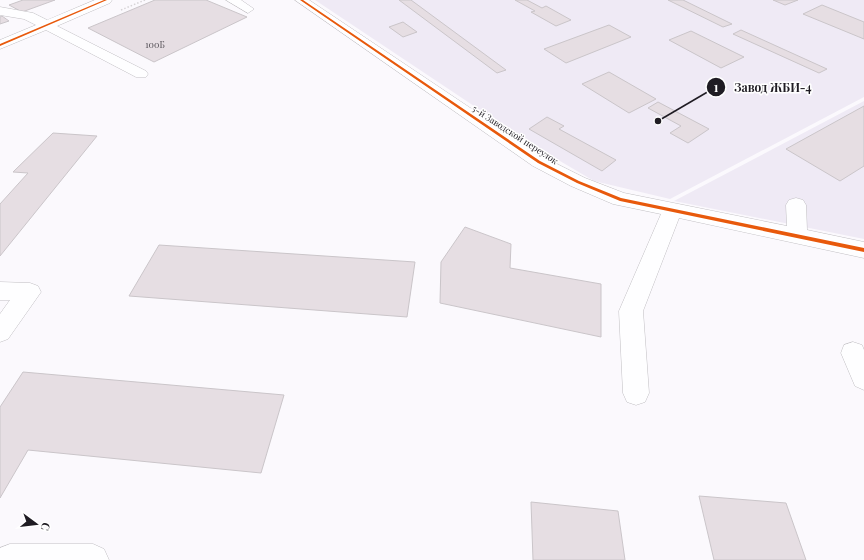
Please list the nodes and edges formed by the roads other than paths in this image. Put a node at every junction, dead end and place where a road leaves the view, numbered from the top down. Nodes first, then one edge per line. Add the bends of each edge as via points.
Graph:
1 (106, 0) edge
2 (232, 0) edge
3 (301, 0) edge
4 (248, 9) dead end
5 (0, 11) edge
6 (48, 25) junction
7 (0, 45) edge
8 (141, 74) dead end
9 (796, 205) dead end
10 (673, 209) junction
11 (797, 236) junction
12 (864, 250) edge
13 (0, 290) edge
14 (0, 332) edge
15 (853, 353) dead end
16 (864, 378) edge
17 (636, 393) dead end
18 (10, 560) edge
19 (93, 560) edge

1 - 6 street
2 - 4 street
3 - 10 street, 5-й Заводской переулок via 539,162 620,199
5 - 6 street via 28,16
6 - 7 street
6 - 8 street
9 - 11 street
10 - 11 street, 5-й Заводской переулок
10 - 17 street via 631,311
11 - 12 street, 5-й Заводской переулок
13 - 14 street via 30,292
15 - 16 street
18 - 19 street

